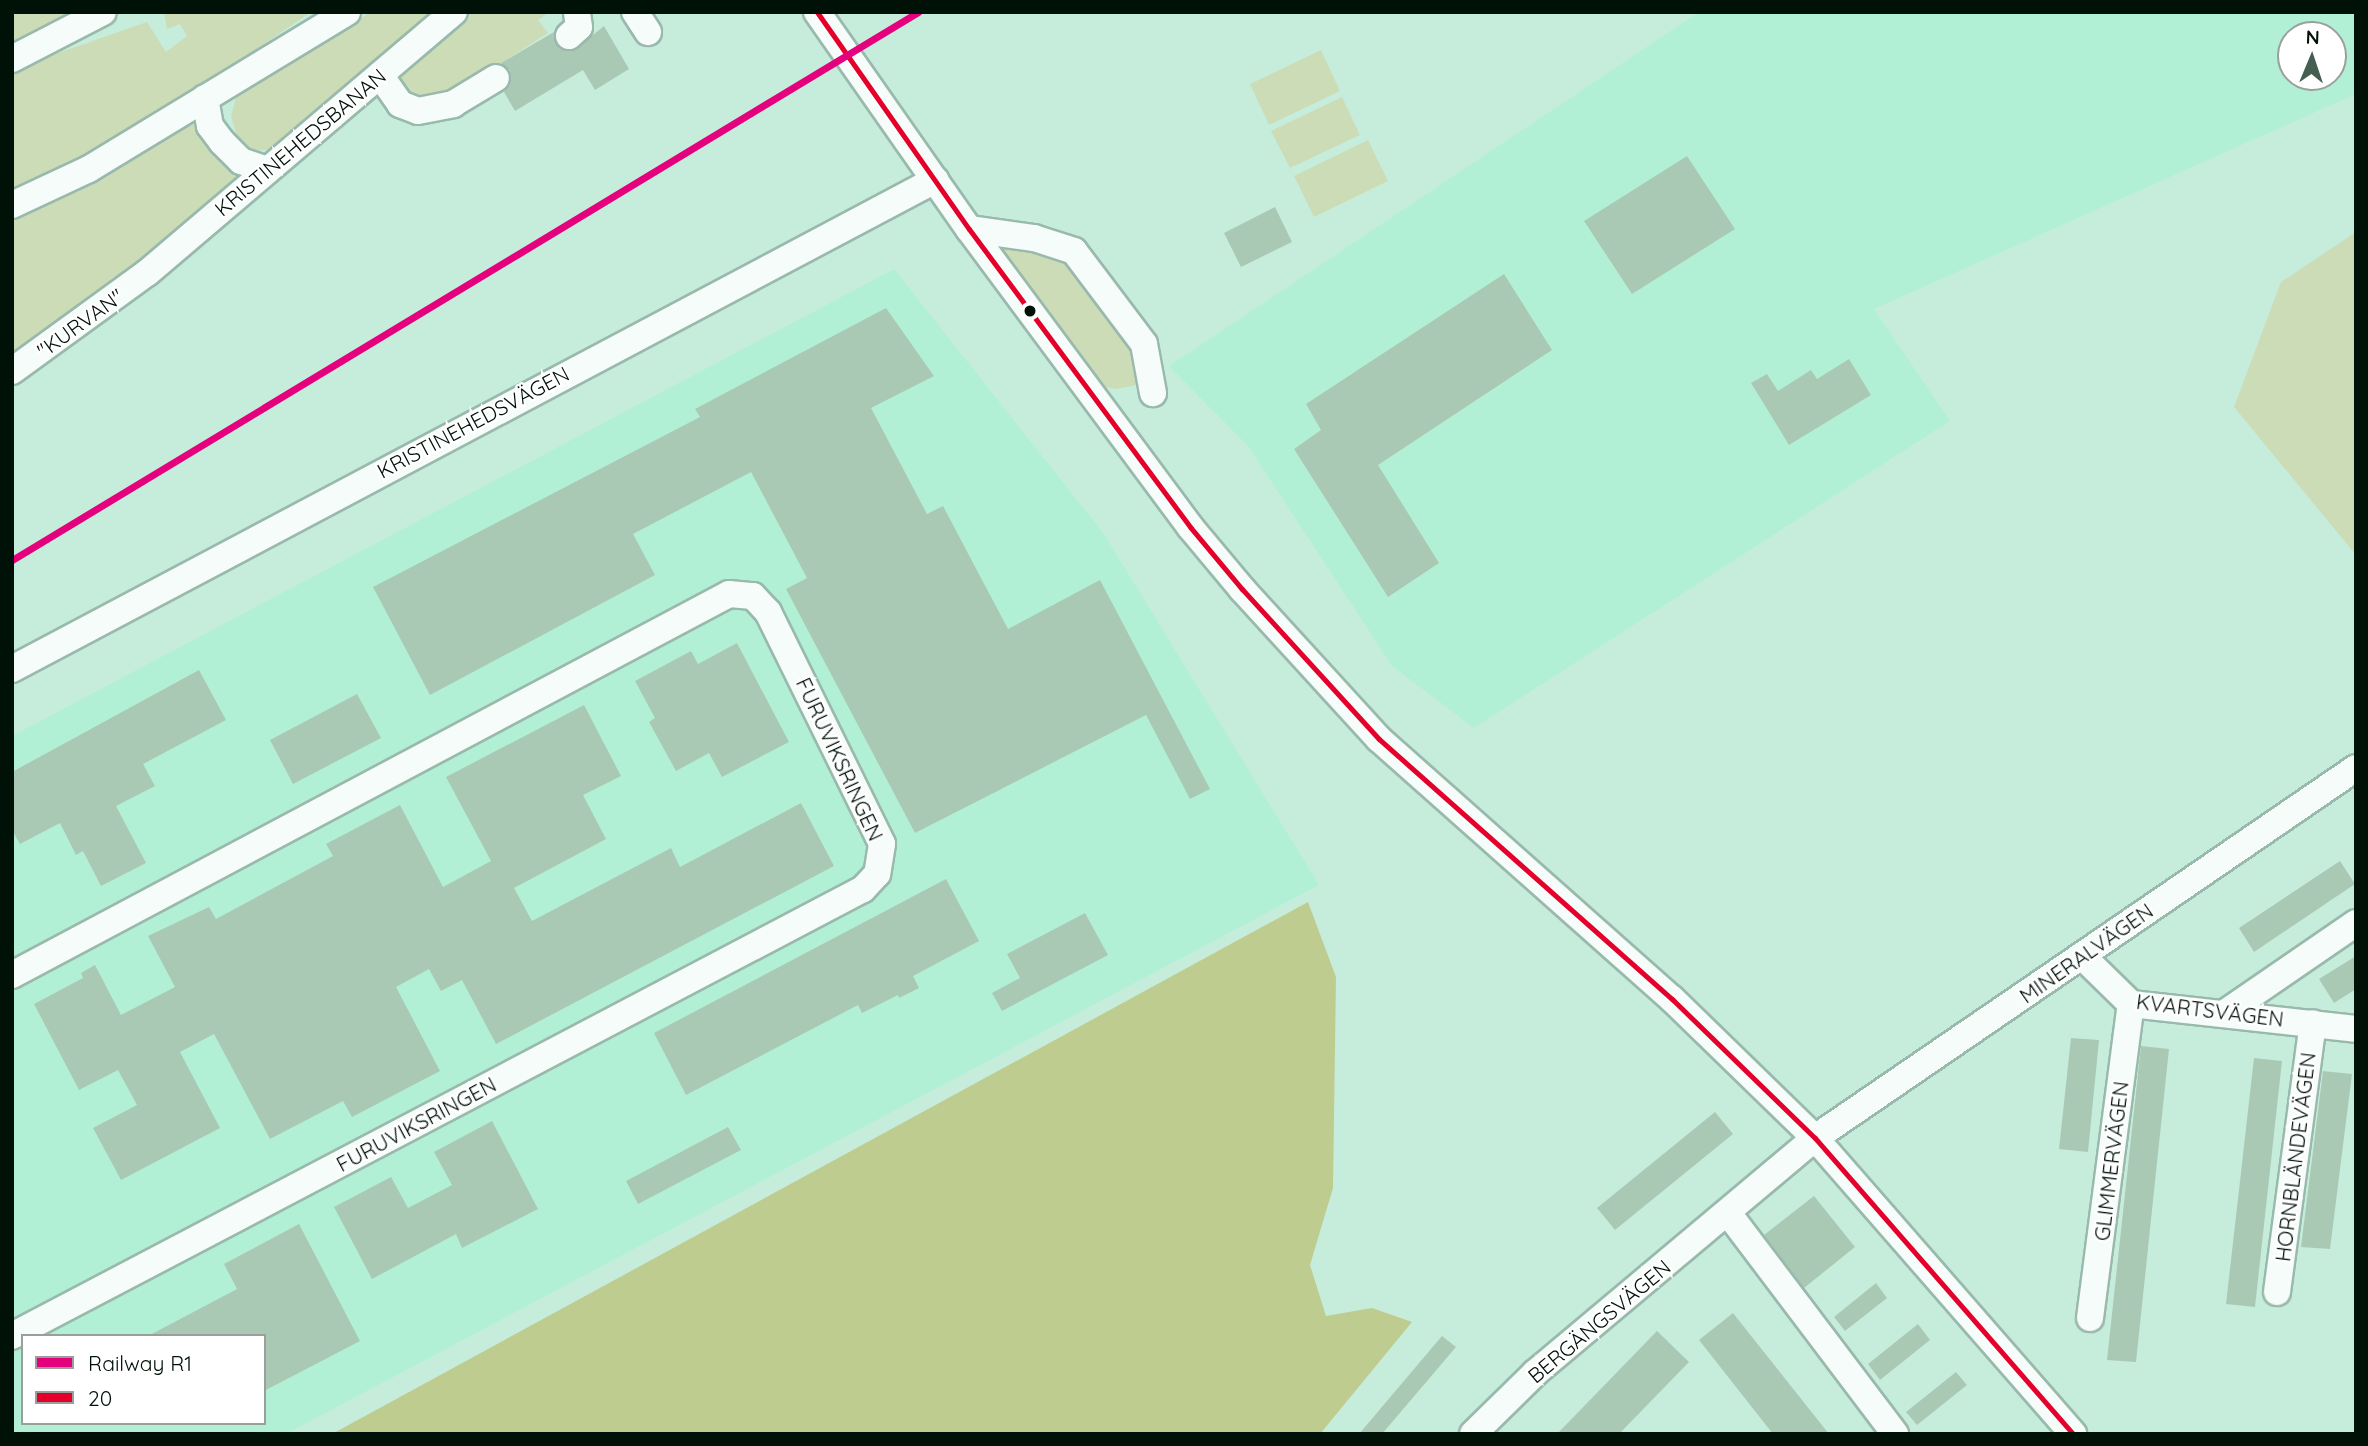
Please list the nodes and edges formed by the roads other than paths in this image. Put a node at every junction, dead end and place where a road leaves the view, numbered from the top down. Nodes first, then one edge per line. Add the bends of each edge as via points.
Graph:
1 (103, 12) edge
2 (347, 12) edge
3 (454, 12) edge
4 (817, 12) edge
5 (23, 53) edge
6 (380, 75) junction
7 (493, 89) dead end
8 (205, 98) junction
9 (267, 170) junction
10 (935, 180) junction
11 (12, 205) edge
12 (969, 229) junction
13 (146, 273) joint
14 (12, 370) edge
15 (1153, 393) dead end
16 (12, 669) edge
17 (2356, 768) edge
18 (2356, 923) edge
19 (2082, 956) junction
20 (12, 975) edge
21 (2131, 1004) junction
22 (2225, 1013) junction
23 (2313, 1023) junction
24 (2356, 1029) edge
25 (1815, 1138) junction
26 (1728, 1213) junction
27 (2277, 1292) dead end
28 (2090, 1318) dead end
29 (12, 1336) edge
30 (1473, 1434) edge
31 (1895, 1434) edge
32 (2073, 1434) edge

1 - 5 street
2 - 8 street
3 - 6 street, KRISTINEHEDSBANAN
4 - 10 street
6 - 7 street via 400,104 418,111 436,111
6 - 9 street, KRISTINEHEDSBANAN
8 - 9 street via 211,126 222,142 247,164
8 - 11 street via 89,169
9 - 13 street, KRISTINEHEDSBANAN
10 - 12 street
10 - 16 street, KRISTINEHEDSVÄGEN
12 - 15 street via 1034,238 1074,251 1144,344
12 - 25 street via 1191,528 1379,739 1672,999
13 - 14 street, "KURVAN"
17 - 19 street, MINERALVÄGEN
18 - 22 street
19 - 21 street, KVARTSVÄGEN
19 - 25 street, MINERALVÄGEN
20 - 29 street, FURUVIKSRINGEN via 729,594 753,596 768,612 882,844 877,874 863,889
21 - 22 street, KVARTSVÄGEN
21 - 28 street, GLIMMERVÄGEN
22 - 23 street, KVARTSVÄGEN
23 - 24 street, KVARTSVÄGEN
23 - 27 street, HORNBLÄNDEVÄGEN
25 - 26 street, BERGÄNGSVÄGEN
25 - 32 street
26 - 30 street, BERGÄNGSVÄGEN via 1535,1373
26 - 31 street

